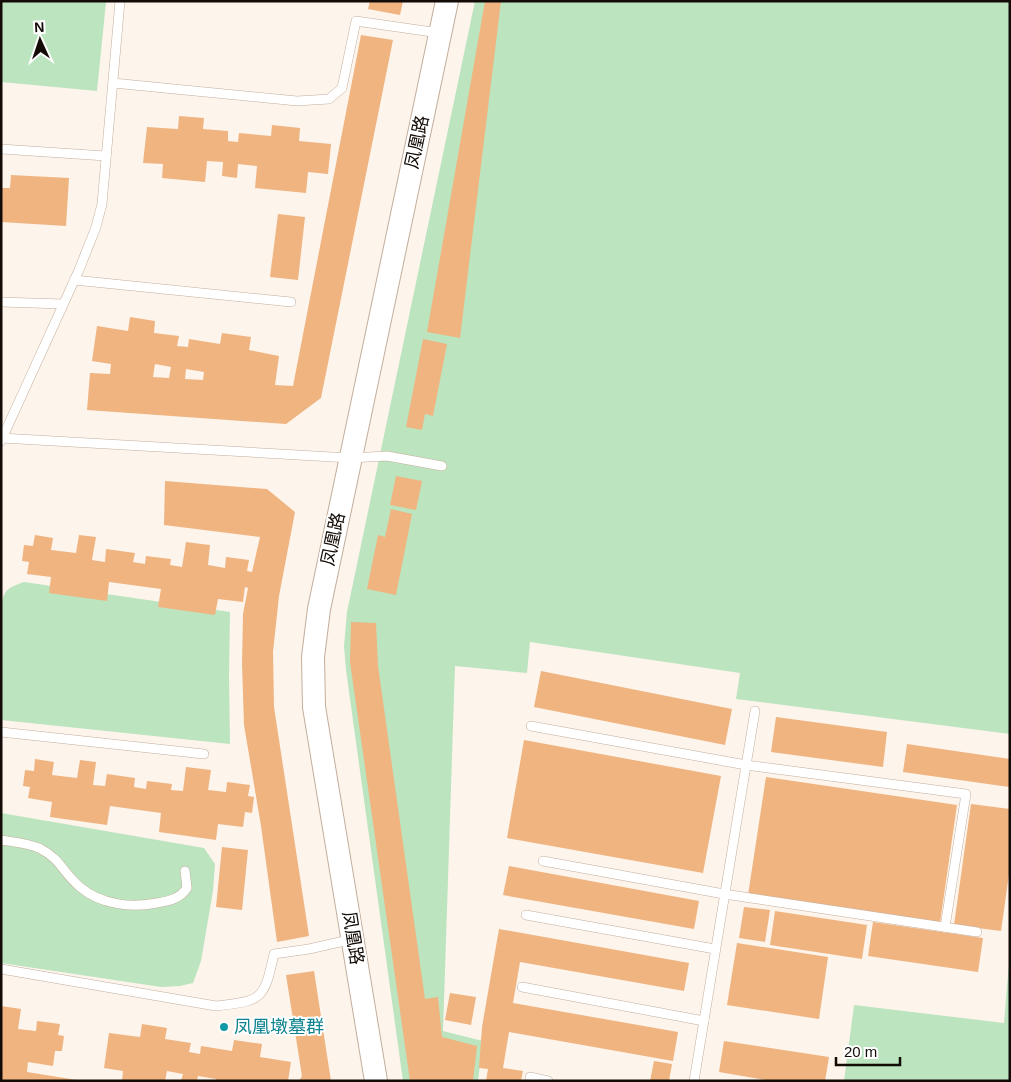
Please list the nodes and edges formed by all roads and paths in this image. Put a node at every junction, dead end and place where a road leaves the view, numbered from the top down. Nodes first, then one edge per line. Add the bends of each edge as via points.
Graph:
1 (120, 1) edge
2 (447, 1) edge
3 (440, 33) junction
4 (113, 83) junction
5 (1, 149) edge
6 (106, 156) junction
7 (74, 280) junction
8 (1, 302) edge
9 (291, 302) dead end
10 (63, 304) junction
11 (2, 439) edge
12 (350, 458) junction
13 (442, 466) dead end
14 (755, 711) dead end
15 (531, 726) dead end
16 (1, 732) edge
17 (204, 754) dead end
18 (746, 765) junction
19 (1, 840) edge
20 (543, 861) dead end
21 (185, 870) dead end
22 (724, 894) junction
23 (526, 915) dead end
24 (945, 928) junction
25 (977, 932) dead end
26 (353, 939) junction
27 (715, 949) junction
28 (1, 969) edge
29 (522, 987) dead end
30 (704, 1021) junction
31 (530, 1077) dead end
32 (376, 1081) edge
33 (548, 1081) edge
34 (694, 1081) edge

1 - 4 lane
2 - 3 street, 凤凰路
3 - 4 lane via 356,21 342,88 329,99 297,101
3 - 12 street, 凤凰路
4 - 6 lane
5 - 6 lane
6 - 7 lane via 102,204
7 - 9 lane
7 - 10 lane
8 - 10 lane
10 - 11 lane
11 - 12 lane
12 - 13 lane via 387,456
12 - 26 street, 凤凰路 via 319,609 313,657 314,707
14 - 18 lane
15 - 18 lane
16 - 17 lane
18 - 22 lane
18 - 24 lane via 966,794
19 - 21 lane via 38,848 57,859 80,887 95,896 131,906 180,896 187,888
20 - 22 lane
22 - 24 lane
22 - 27 lane
23 - 27 lane
24 - 25 lane
26 - 28 lane via 274,954 268,983 258,998 242,1004 216,1006
26 - 32 street, 凤凰路
27 - 30 lane
29 - 30 lane
30 - 34 lane
31 - 33 lane

